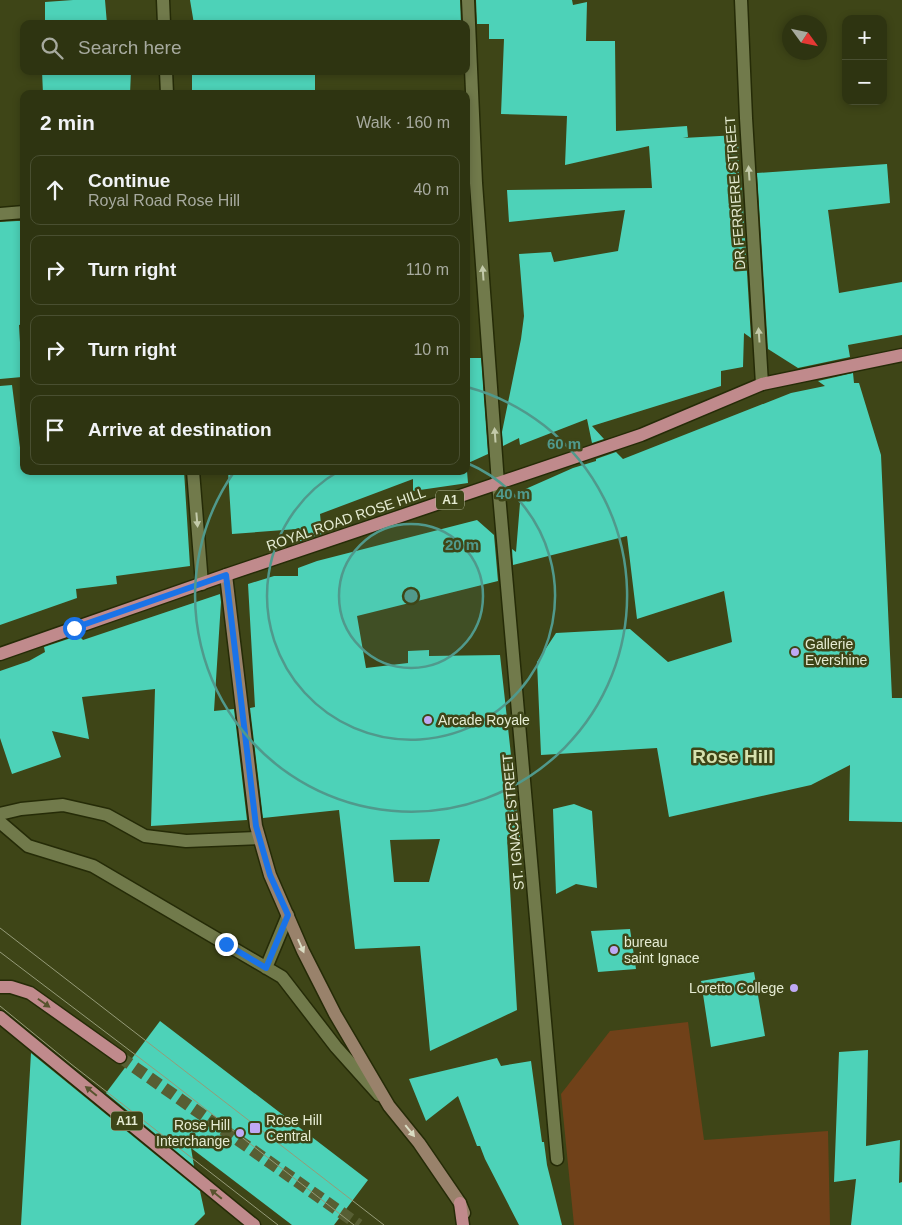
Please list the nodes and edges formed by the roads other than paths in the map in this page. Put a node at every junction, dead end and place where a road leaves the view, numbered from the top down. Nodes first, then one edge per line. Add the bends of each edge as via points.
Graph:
1 (163, 0) edge
2 (468, 0) edge
3 (741, 0) edge
4 (164, 20) edge
5 (468, 20) edge
6 (166, 75) edge
7 (469, 75) edge
8 (167, 90) edge
9 (469, 90) edge
10 (470, 122) edge
11 (471, 183) edge
12 (20, 212) edge
13 (0, 214) edge
14 (902, 355) edge
15 (762, 384) junction
16 (193, 475) edge
17 (498, 483) junction
18 (226, 575) junction
19 (202, 584) junction
20 (0, 654) edge
21 (0, 814) edge
22 (0, 822) edge
23 (259, 838) junction
24 (288, 915) junction
25 (266, 968) junction
26 (0, 987) edge
27 (0, 1017) edge
28 (120, 1057) tunnel mouth
29 (389, 1106) junction
30 (557, 1159) dead end
31 (460, 1203) junction
32 (254, 1225) edge
33 (464, 1225) edge
34 (468, 1225) edge

1 - 4 street
2 - 5 street, ST. IGNACE STREET
15 -> 3 street, DR FERRIERE STREET
6 - 8 street
7 - 9 street, ST. IGNACE STREET
10 - 11 street, ST. IGNACE STREET
17 -> 11 street, ST. IGNACE STREET
12 - 13 street
14 - 15 main road, ROYAL ROAD ROSE HILL / A1
15 - 17 main road, ROYAL ROAD ROSE HILL / A1 via 641,435
16 -> 19 street
17 - 18 main road, ROYAL ROAD ROSE HILL / A1
17 - 30 street, ST. IGNACE STREET
18 - 19 main road, ROYAL ROAD ROSE HILL / A1
18 - 23 street
19 - 20 main road, ROYAL ROAD ROSE HILL / A1
21 - 23 street via 63,805 107,815 145,836 186,841
22 - 25 street via 28,846 93,866
23 - 24 street via 270,875
24 - 25 street
24 -> 29 street via 335,1014
25 - 29 street via 282,978 336,1047
26 -> 28 main road via 12,986 30,993
32 -> 27 main road, A11
29 -> 31 street via 420,1143
31 - 33 main road
31 - 34 street

